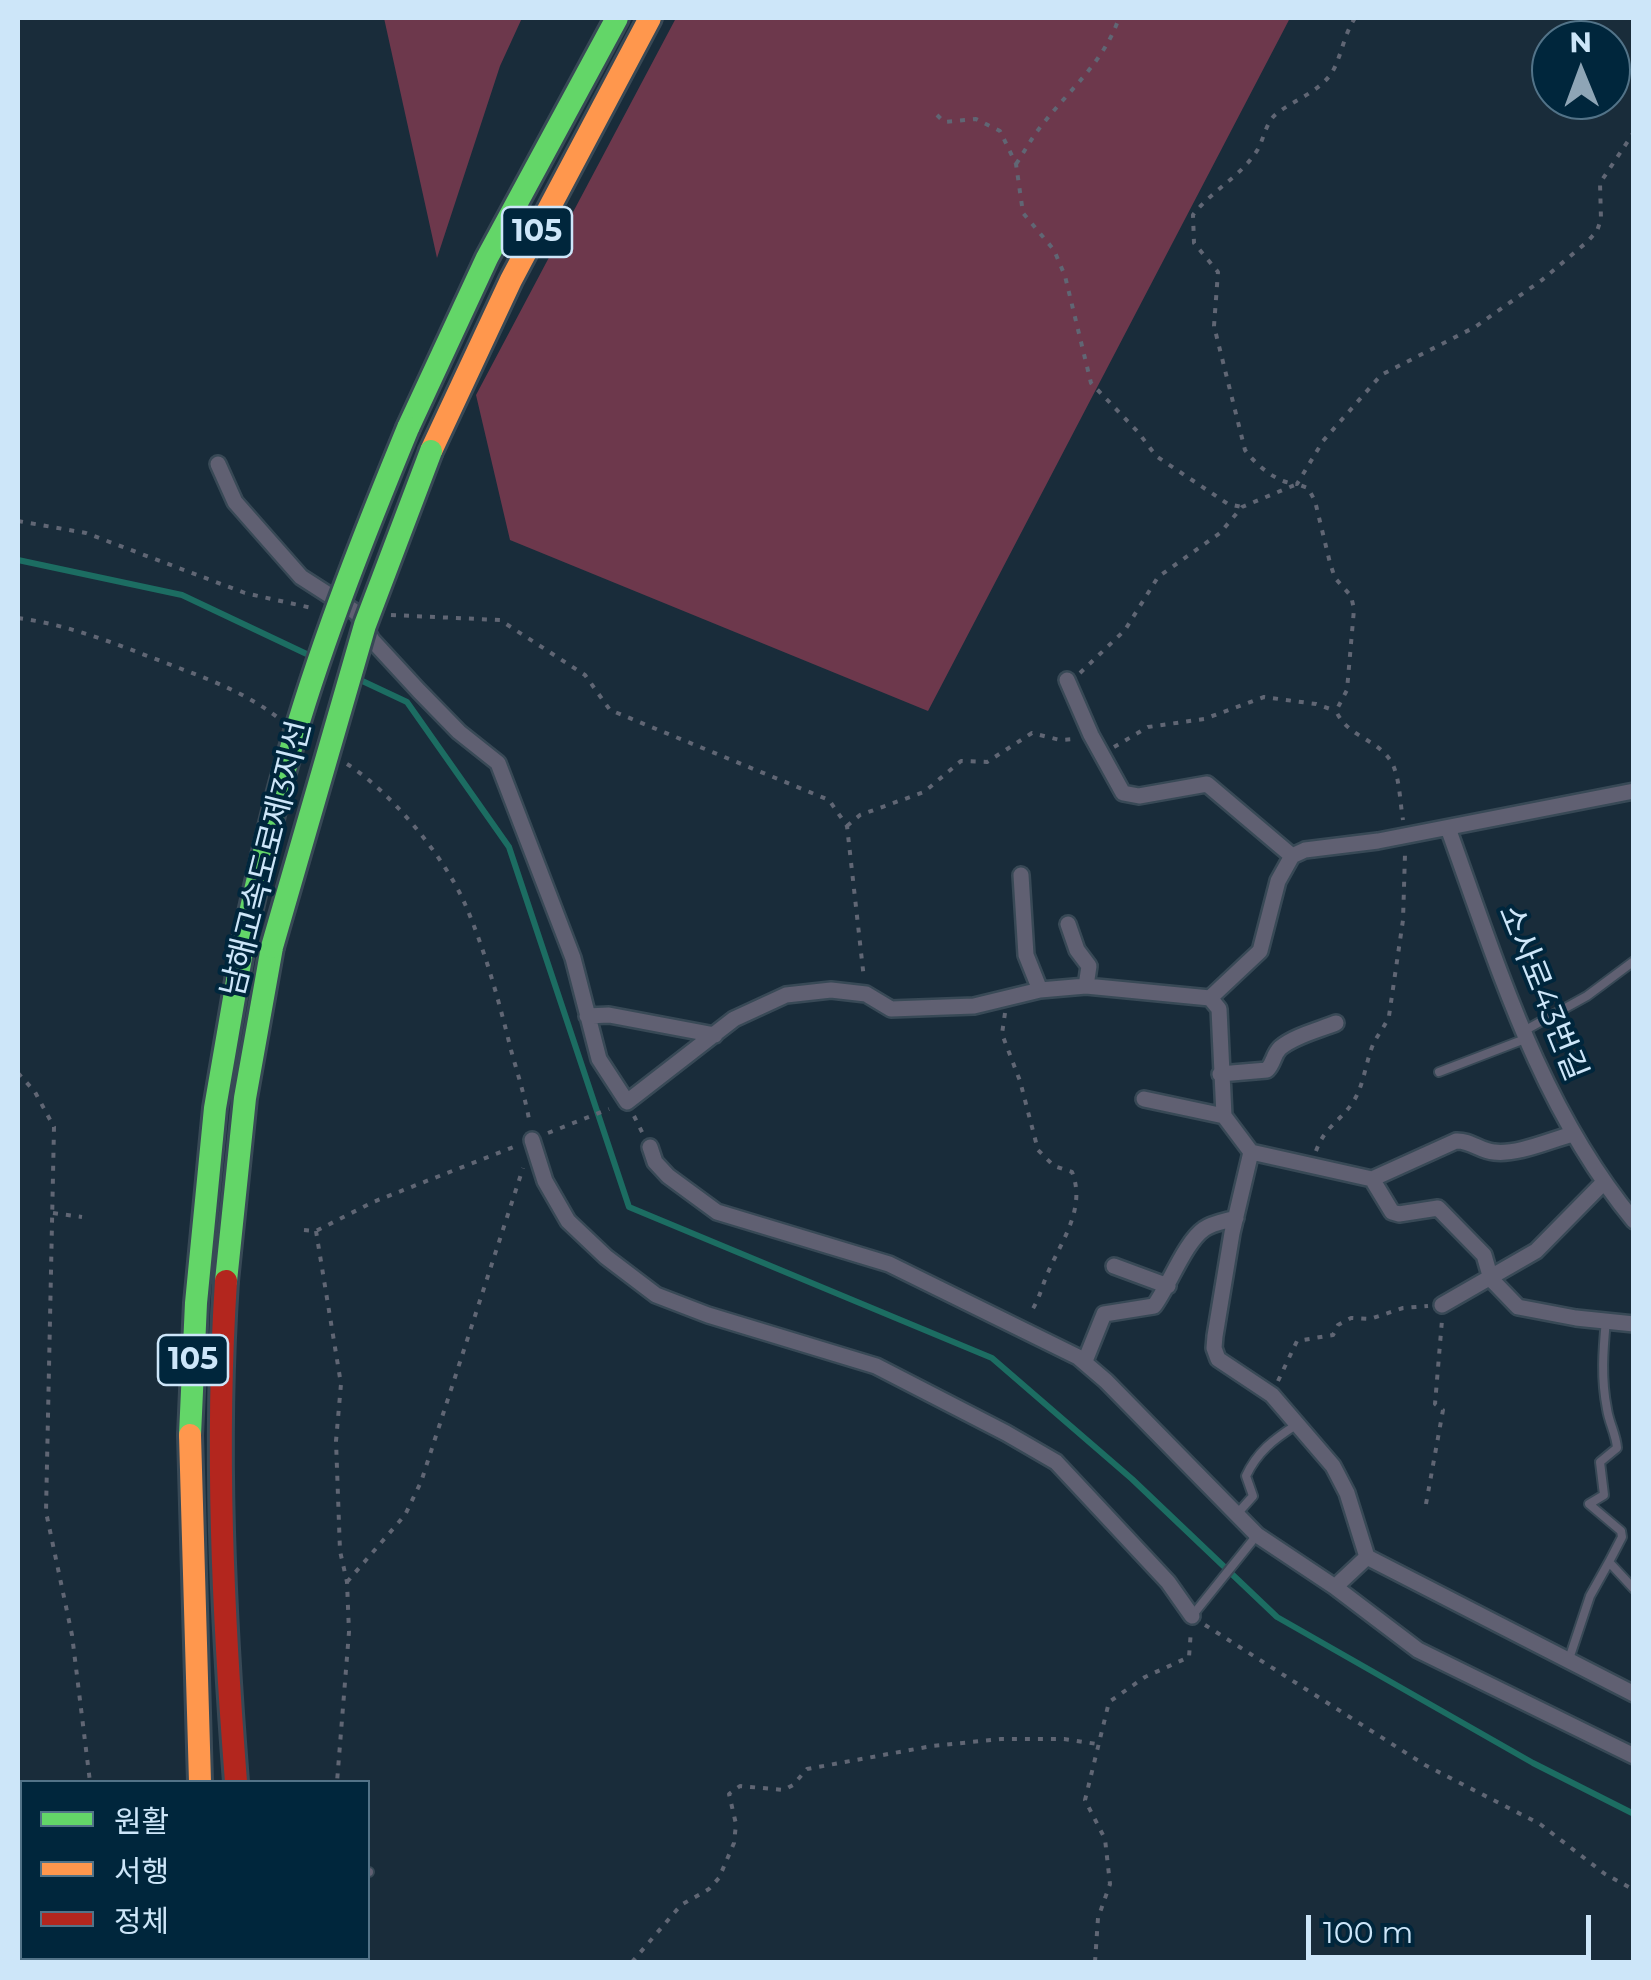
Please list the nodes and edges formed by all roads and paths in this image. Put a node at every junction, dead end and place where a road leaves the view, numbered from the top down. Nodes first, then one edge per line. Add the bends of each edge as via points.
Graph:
1 (617, 18) edge
2 (650, 18) edge
3 (1119, 18) edge
4 (1355, 18) edge
5 (936, 114) dead end
6 (1634, 132) edge
7 (1016, 164) junction
8 (218, 464) dead end
9 (1298, 484) junction
10 (1242, 506) junction
11 (18, 520) edge
12 (318, 609) dead end
13 (390, 616) dead end
14 (18, 618) edge
15 (1067, 680) joint
16 (1336, 712) junction
17 (282, 720) dead end
18 (1090, 735) junction
19 (1100, 753) junction
20 (336, 758) dead end
21 (1634, 791) edge
22 (847, 826) junction
23 (1448, 828) junction
24 (1405, 836) junction
25 (1292, 856) junction
26 (1020, 874) dead end
27 (1068, 924) dead end
28 (1634, 961) edge
29 (1086, 986) junction
30 (1040, 990) junction
31 (866, 994) junction
32 (1007, 998) junction
33 (1210, 998) junction
34 (587, 1016) junction
35 (1336, 1023) dead end
36 (715, 1035) junction
37 (1524, 1036) junction
38 (1439, 1072) dead end
39 (18, 1073) edge
40 (1220, 1074) junction
41 (1144, 1099) dead end
42 (627, 1102) junction
43 (1224, 1116) junction
44 (1573, 1134) junction
45 (538, 1138) junction
46 (650, 1147) joint
47 (1251, 1152) junction
48 (1314, 1164) junction
49 (1372, 1178) junction
50 (1603, 1184) junction
51 (53, 1213) junction
52 (82, 1216) dead end
53 (1236, 1218) junction
54 (1634, 1221) edge
55 (304, 1230) dead end
56 (316, 1231) junction
57 (1114, 1266) dead end
58 (1491, 1278) junction
59 (1168, 1286) junction
60 (1442, 1305) junction
61 (1606, 1320) junction
62 (1634, 1324) edge
63 (1020, 1330) junction
64 (1085, 1361) junction
65 (1272, 1395) junction
66 (1296, 1425) junction
67 (1426, 1504) dead end
68 (1236, 1514) junction
69 (1257, 1535) junction
70 (1367, 1557) junction
71 (1610, 1562) junction
72 (347, 1582) junction
73 (1334, 1587) junction
74 (1634, 1589) edge
75 (1192, 1616) junction
76 (1568, 1661) junction
77 (1633, 1694) edge
78 (1097, 1744) junction
79 (1634, 1756) edge
80 (90, 1780) edge
81 (200, 1780) edge
82 (236, 1780) edge
83 (336, 1780) edge
84 (1634, 1890) edge
85 (632, 1962) edge
86 (1095, 1962) edge

1 - 81 highway, 남해고속도로제3지선 / 105, bridge via 487,258 408,428 361,542 281,782 215,1108 192,1378
2 - 82 highway, 남해고속도로제3지선 / 105, bridge via 511,280 431,451 365,626 272,947 242,1118 220,1402
3 - 7 path via 1089,74
4 - 9 path via 1330,76 1270,120 1240,172 1193,215 1194,243 1218,272 1214,326 1245,450 1256,464
5 - 7 path via 944,122 990,124
6 - 9 path via 1600,182 1601,219 1587,242 1475,328 1382,374 1323,441
7 - 10 path via 1022,213 1054,250 1092,383 1156,456 1228,504
8 - 34 street via 235,502 301,577 357,613 418,692 498,763 573,958
9 - 10 path
9 - 16 path via 1315,500 1330,563 1354,609 1347,690
10 - 15 path via 1220,534 1158,577 1125,630
11 - 12 path via 86,533 244,594
13 - 22 path via 500,620 585,675 610,710 828,800
14 - 17 path via 108,640 249,696
15 - 18 street
16 - 19 path via 1264,696 1204,719 1148,727
16 - 24 path via 1393,765
18 - 19 street
18 - 22 path via 1060,740 1032,732 987,762 960,761 924,792
19 - 25 street via 1123,793 1208,784
20 - 45 path via 370,778 434,854 464,902
21 - 23 street
22 - 31 path
23 - 24 street
23 - 37 street, 소사로43번길
24 - 25 street
24 - 48 path via 1403,920 1389,1016 1357,1095 1323,1133
25 - 33 street via 1260,951
26 - 30 street via 1026,955
27 - 29 street via 1089,966
28 - 37 lane
29 - 30 street
29 - 33 street
30 - 32 street
31 - 32 street via 891,1008 974,1006
31 - 36 street via 786,995
32 - 63 path via 1002,1034 1038,1150 1072,1172 1076,1197 1040,1299
33 - 40 street via 1219,1008
34 - 36 street
34 - 42 street via 599,1059
35 - 40 street via 1282,1046 1268,1070
36 - 42 street
37 - 38 lane
37 - 44 street, 소사로43번길
39 - 51 path via 54,1127
40 - 43 street
41 - 43 street
42 - 45 path
42 - 46 path
43 - 47 street
44 - 49 street via 1504,1152 1456,1142
44 - 50 street, 소사로43번길
45 - 56 path
45 - 72 path via 421,1482 405,1515
45 - 75 street via 545,1181 568,1222 656,1295 876,1366 1006,1432 1056,1462
46 - 63 street via 668,1176 717,1212 889,1264
47 - 48 street
47 - 53 street
48 - 49 street
49 - 58 street via 1392,1212 1438,1208 1484,1255
50 - 54 street, 소사로43번길
50 - 58 street via 1536,1250
51 - 52 path
51 - 80 path via 46,1512 72,1635
53 - 59 street via 1204,1228
53 - 65 street via 1214,1348 1218,1360
55 - 56 path
56 - 72 path via 341,1384 337,1460
57 - 59 street
58 - 60 street
58 - 61 street via 1518,1307
59 - 64 street via 1154,1306 1104,1314
60 - 65 path via 1351,1318 1332,1335 1297,1341
60 - 67 path via 1436,1404 1443,1410
61 - 62 street
61 - 71 lane via 1601,1365 1617,1448 1600,1462 1604,1495 1590,1504 1621,1531
63 - 64 street
64 - 68 street
65 - 66 street
66 - 68 lane via 1254,1458 1246,1476 1253,1496
66 - 70 street via 1348,1493
68 - 69 street
69 - 73 street
69 - 75 lane
70 - 73 street
70 - 76 street
71 - 74 lane
71 - 76 lane via 1590,1596
72 - 83 path
73 - 79 street via 1418,1650
75 - 78 path via 1189,1656 1109,1702
75 - 84 path via 1426,1766 1540,1824
76 - 77 street
78 - 85 path via 1029,1737 932,1746 806,1769 784,1790 740,1786 730,1794 734,1842 719,1878 681,1905
78 - 86 path via 1085,1800 1105,1839 1110,1884 1098,1918

